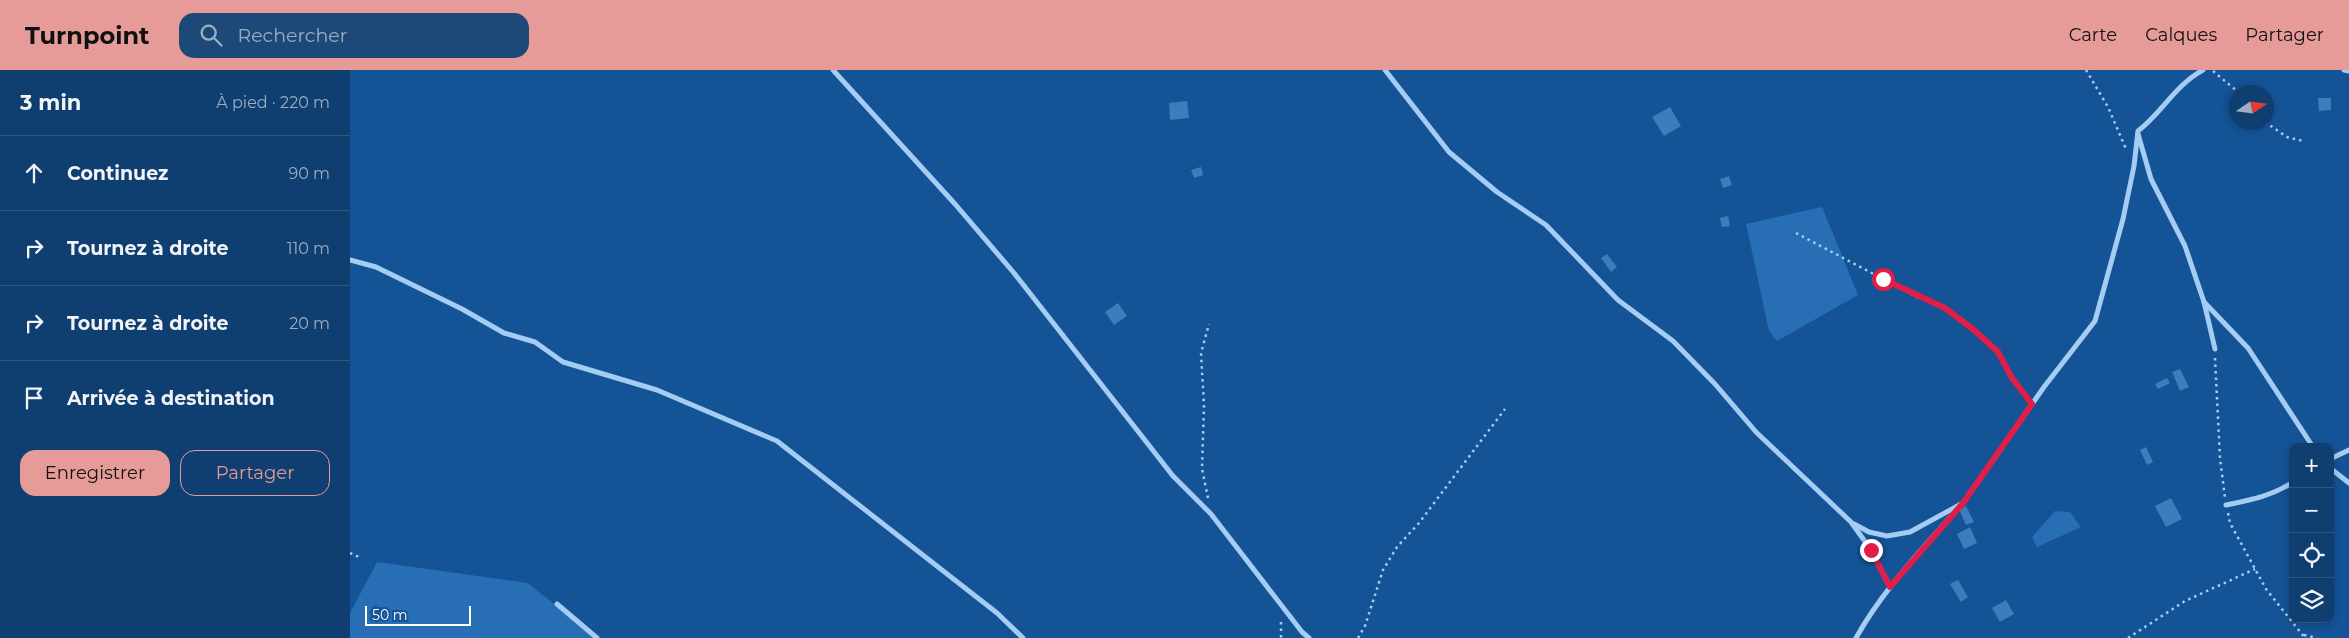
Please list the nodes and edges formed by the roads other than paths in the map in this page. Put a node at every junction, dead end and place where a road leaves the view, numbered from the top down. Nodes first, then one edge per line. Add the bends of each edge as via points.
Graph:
1 (833, 70) edge
2 (1385, 70) edge
3 (2203, 70) edge
4 (2344, 70) edge
5 (2349, 71) edge
6 (2138, 132) junction
7 (350, 260) edge
8 (2204, 302) junction
9 (2214, 349) dead end
10 (2310, 443) edge
11 (2349, 450) edge
12 (2334, 457) edge
13 (2334, 471) edge
14 (2349, 483) edge
15 (2289, 485) edge
16 (1963, 503) junction
17 (2226, 505) dead end
18 (1851, 522) junction
19 (1890, 587) junction
20 (557, 604) dead end
21 (597, 638) edge
22 (1023, 638) edge
23 (1309, 638) edge
24 (1856, 638) edge

1 - 23 street via 1014,273 1173,476 1211,514
2 - 18 street via 1448,152 1497,192 1546,225 1618,300 1673,341 1716,384 1756,432
3 - 6 street via 2172,94 2153,119
4 - 5 street
6 - 8 street via 2151,178 2184,246
6 - 16 street via 2123,219 2095,321
7 - 22 street via 376,267 504,333 535,342 562,362 657,390 777,440 997,613
8 - 9 street
8 - 10 street via 2248,348
11 - 12 street
13 - 14 street
15 - 17 street via 2267,496
16 - 18 street via 1910,532 1887,536 1868,532
16 - 19 street
18 - 19 street via 1871,550
19 - 24 street
20 - 21 street

